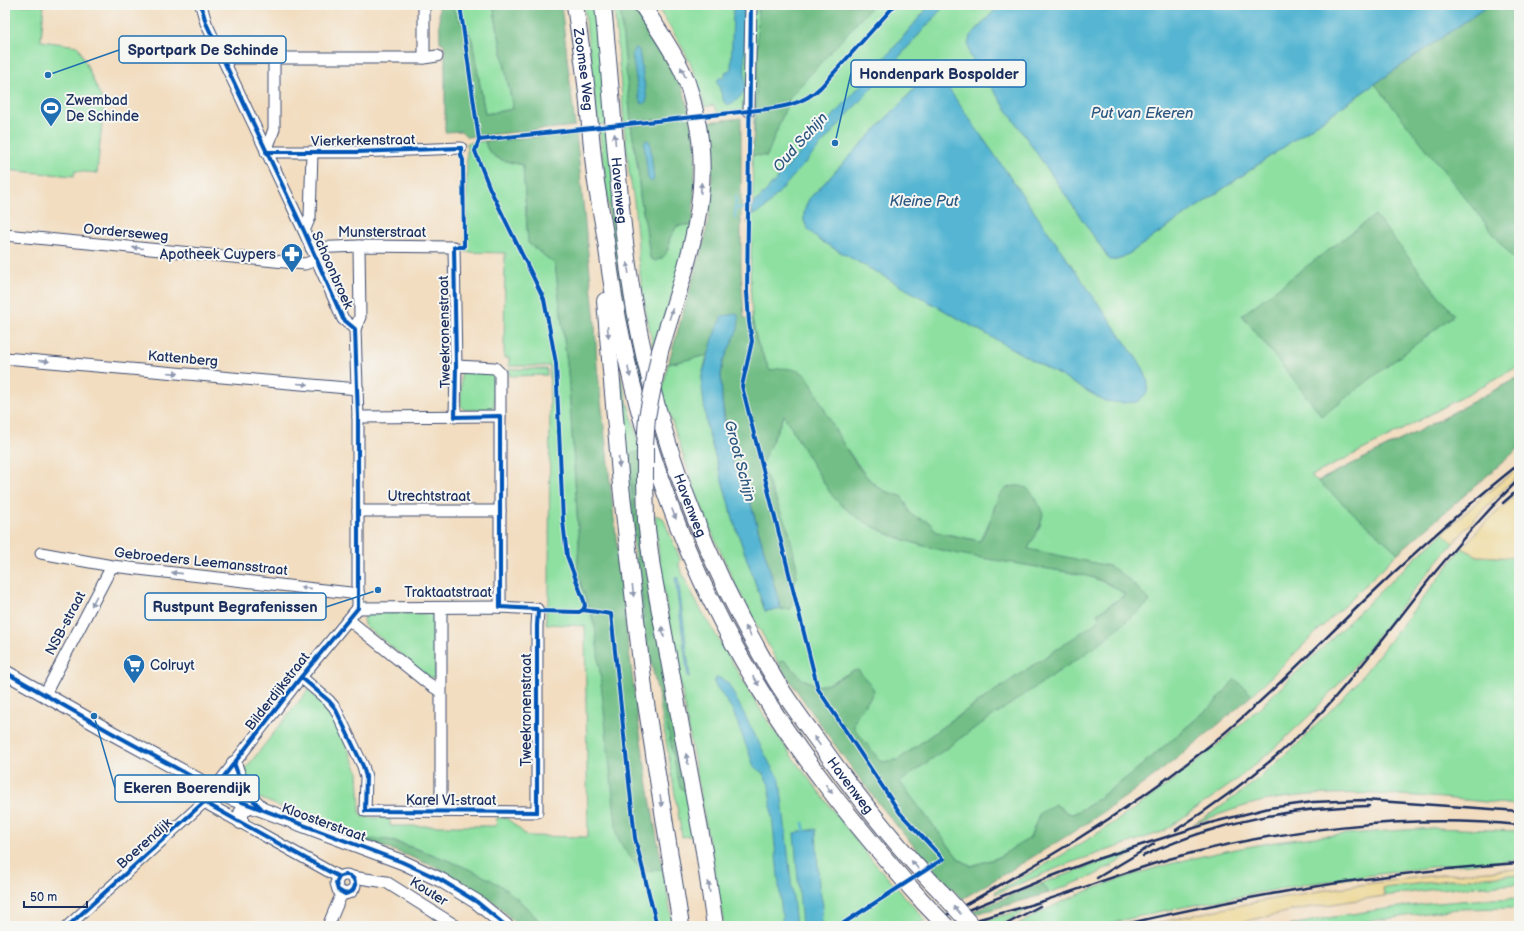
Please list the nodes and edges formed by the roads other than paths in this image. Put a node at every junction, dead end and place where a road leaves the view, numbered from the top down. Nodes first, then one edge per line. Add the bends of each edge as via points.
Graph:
1 (201, 5) edge
2 (424, 5) edge
3 (575, 5) edge
4 (603, 5) edge
5 (642, 5) edge
6 (752, 5) edge
7 (437, 56) dead end
8 (274, 57) junction
9 (222, 58) junction
10 (424, 58) junction
11 (749, 111) dead end
12 (461, 148) dead end
13 (266, 152) junction
14 (312, 152) junction
15 (596, 182) junction
16 (304, 231) junction
17 (5, 235) edge
18 (359, 246) junction
19 (454, 246) joint
20 (311, 248) junction
21 (316, 260) junction
22 (355, 328) junction
23 (5, 358) edge
24 (456, 366) junction
25 (358, 389) junction
26 (500, 416) junction
27 (358, 417) junction
28 (455, 417) junction
29 (500, 511) junction
30 (358, 512) junction
31 (41, 553) dead end
32 (112, 566) junction
33 (359, 594) junction
34 (500, 607) junction
35 (358, 608) junction
36 (441, 608) junction
37 (537, 609) joint
38 (349, 620) junction
39 (5, 672) edge
40 (301, 677) junction
41 (440, 691) junction
42 (45, 694) junction
43 (234, 763) junction
44 (214, 789) junction
45 (204, 802) junction
46 (249, 805) junction
47 (440, 811) junction
48 (265, 812) junction
49 (537, 812) joint
50 (241, 822) junction
51 (352, 876) junction
52 (339, 877) junction
53 (386, 882) junction
54 (354, 890) junction
55 (342, 893) junction
56 (68, 926) edge
57 (328, 926) edge
58 (456, 926) edge
59 (506, 926) edge
60 (681, 926) edge
61 (715, 926) edge
62 (946, 926) edge
63 (972, 926) edge

1 - 9 street, Schoonbroek
2 - 10 street
3 - 15 highway, Zoomse Weg
63 -> 4 highway, Havenweg, bridge via 899,846 846,780 777,683 724,583 690,507 659,415 634,302 620,195
61 -> 5 highway, bridge via 704,851 652,568 646,521 645,480 647,416 660,352 697,223 702,148 690,89 666,40
6 - 11 street
7 - 10 street
8 - 9 street
8 - 10 street
8 - 13 street via 274,129
9 - 13 street, Schoonbroek
12 - 14 street, Vierkerkenstraat
13 - 14 street, Vierkerkenstraat
13 - 16 street, Schoonbroek
14 - 16 street, Schoonbroek via 310,217
15 -> 60 highway via 596,217 637,628 645,697
15 -> 62 highway, Havenweg, bridge via 615,304 631,380 656,465 706,588 744,662 785,727 839,802
16 - 20 street, Schoonbroek
21 -> 17 street, Oorderseweg via 305,264
18 - 19 street, Munsterstraat
18 - 20 street, Munsterstraat
18 - 22 street, Schoonbroek via 360,316
19 - 24 street, Tweekronenstraat
20 - 21 street, Schoonbroek
21 - 22 street, Schoonbroek via 343,319
22 - 25 street, Schoonbroek
23 -> 25 street, Kattenberg
24 - 26 street, Tweekronenstraat via 498,369
24 - 28 street, Tweekronenstraat
25 - 27 street, Schoonbroek
26 - 28 street
26 - 29 street, Tweekronenstraat
27 - 28 street
27 - 30 street, Schoonbroek
29 - 30 street, Utrechtstraat
29 - 34 street, Tweekronenstraat
30 - 33 street, Schoonbroek
31 - 32 street, Gebroeders Leemansstraat
33 -> 32 street, Gebroeders Leemansstraat
32 -> 42 street, NSB-straat
33 - 35 street, Schoonbroek
34 - 36 street, Traktaatstraat
34 - 37 street, Traktaatstraat
35 - 36 street, Traktaatstraat
35 - 38 street, Bilderdijkstraat
36 - 41 street
37 - 49 street, Tweekronenstraat
38 - 40 street, Bilderdijkstraat
38 - 41 street
39 - 42 main road, Kloosterstraat
40 - 43 street, Bilderdijkstraat
40 - 47 street, Karel VI-straat via 335,708 366,778 366,811
41 - 47 street
42 - 44 main road, Kloosterstraat
43 - 44 street, Bilderdijkstraat
43 - 48 main road via 244,791
44 - 45 street, Boerendijk
44 - 46 main road, Kloosterstraat
45 - 50 street
45 - 56 street, Boerendijk
46 - 48 main road, Kloosterstraat
46 - 50 main road via 241,813
47 - 49 street, Karel VI-straat
48 - 59 main road, Kloosterstraat via 436,877 477,902
50 - 52 street
51 - 52 street via 346,874
51 - 53 street, Kouter
51 - 54 street
52 - 55 street via 336,886
53 - 54 street
53 - 58 street, Kouter
54 - 55 street via 348,894
55 - 57 street

